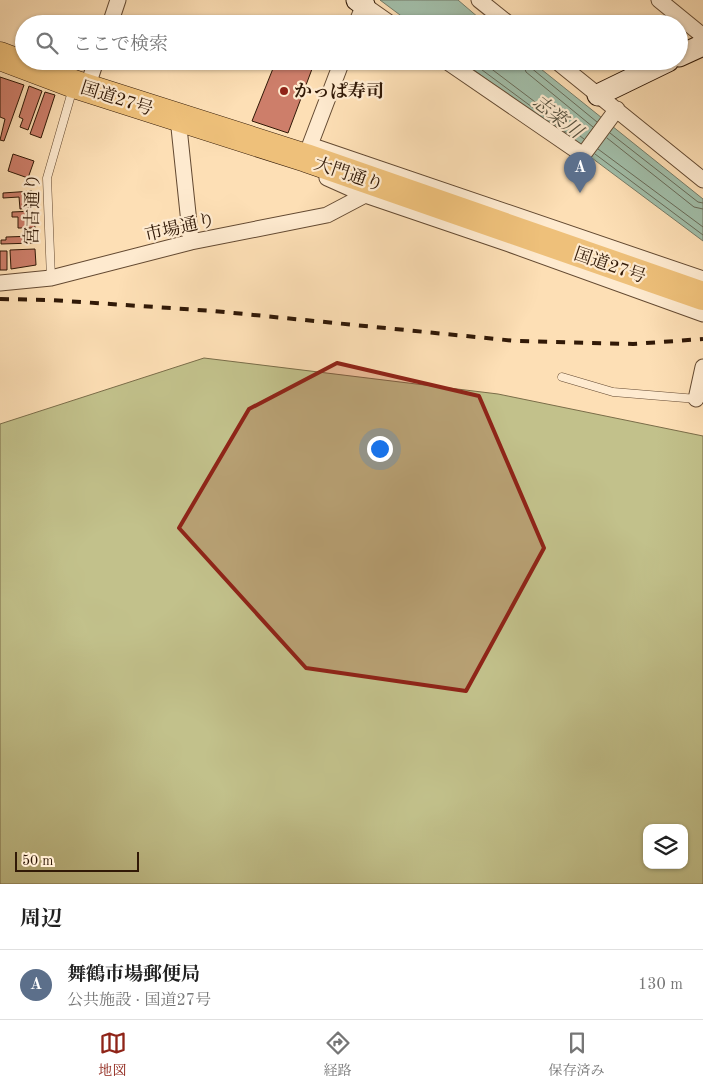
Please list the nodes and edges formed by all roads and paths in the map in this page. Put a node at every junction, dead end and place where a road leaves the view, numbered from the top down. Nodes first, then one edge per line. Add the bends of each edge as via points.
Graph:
1 (118, 0) edge
2 (479, 0) edge
3 (659, 0) edge
4 (359, 10) edge
5 (113, 15) edge
6 (371, 15) edge
7 (498, 15) edge
8 (677, 15) edge
9 (688, 24) edge
10 (703, 36) edge
11 (703, 44) edge
12 (688, 52) edge
13 (0, 56) edge
14 (15, 62) edge
15 (37, 70) edge
16 (90, 70) edge
17 (339, 70) edge
18 (459, 70) edge
19 (567, 70) edge
20 (649, 70) edge
21 (80, 86) junction
22 (598, 95) junction
23 (617, 109) junction
24 (178, 118) junction
25 (308, 152) junction
26 (703, 180) edge
27 (365, 195) junction
28 (517, 233) joint
29 (191, 242) junction
30 (51, 278) junction
31 (703, 279) edge
32 (0, 283) edge
33 (703, 296) edge
34 (703, 314) edge
35 (703, 368) edge
36 (562, 377) dead end
37 (699, 400) edge

1 - 5 street
2 - 7 street
3 - 8 street
4 - 6 street
9 - 10 street
11 - 12 street
13 - 14 highway, 国道27号
15 - 21 highway, 国道27号
16 - 21 street, 宮古通り
17 - 25 street
18 - 23 street via 583,155
19 - 22 street
20 - 22 street
21 - 24 highway, 国道27号
21 - 30 lane, 宮古通り via 47,178
22 - 23 street
23 - 26 street
24 - 25 highway, 大門通り
24 - 29 street
25 - 27 street via 316,173
25 - 28 highway, 大門通り
25 - 31 street
27 - 29 street, 市場通り via 327,215
27 - 34 street
28 - 33 highway, 国道27号
29 - 30 street, 市場通り
30 - 32 street, 市場通り
35 - 37 street
36 - 37 lane via 613,392

